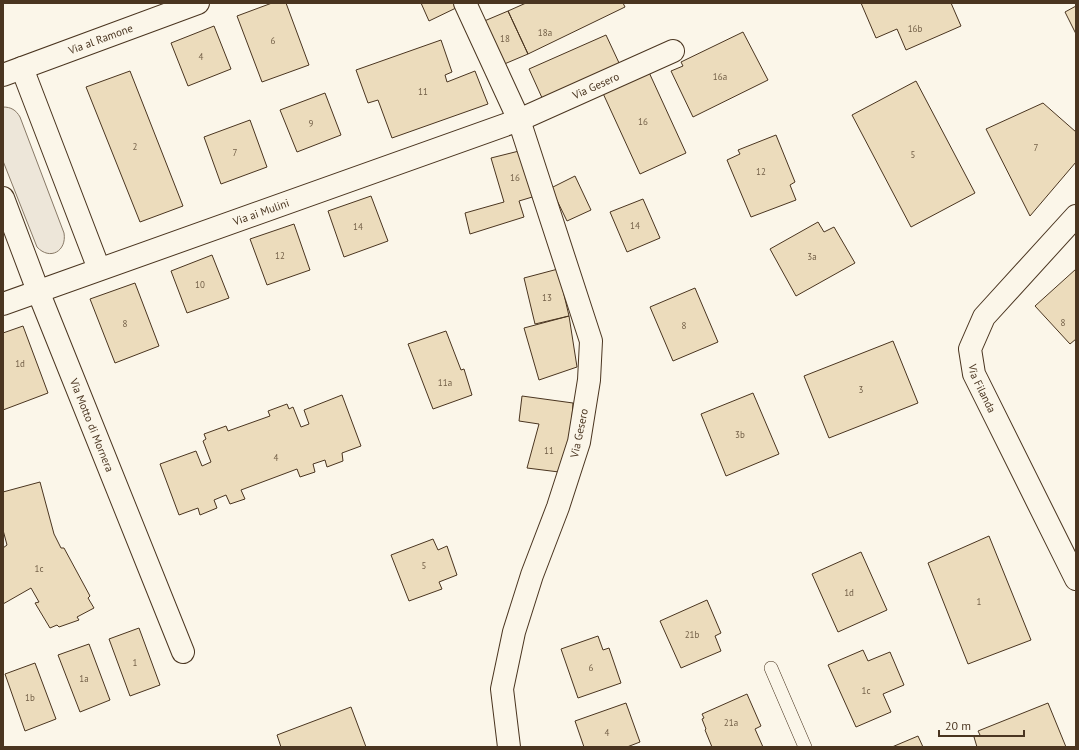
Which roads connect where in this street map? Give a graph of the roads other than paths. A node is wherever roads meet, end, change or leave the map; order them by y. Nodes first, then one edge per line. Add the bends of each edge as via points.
1 (198, 3) edge
2 (465, 3) edge
3 (673, 50) dead end
4 (13, 72) edge
5 (519, 120) junction
6 (3, 198) edge
7 (1076, 216) edge
8 (99, 269) junction
9 (38, 291) junction
10 (3, 304) edge
11 (1076, 579) edge
12 (183, 652) dead end
13 (770, 668) dead end
14 (509, 747) edge
15 (805, 747) edge

1 - 4 street, Via al Ramone
2 - 5 street, Via Gesero
3 - 5 street, Via Gesero
4 - 8 street
5 - 8 street, Via ai Mulini
5 - 14 street, Via Gesero via 591,341 589,380 579,442 514,632 502,689
6 - 9 street, Via Motto di Mornera
7 - 11 street, Via Filanda via 984,317 970,349 974,374
8 - 9 street, Via ai Mulini
9 - 10 street, Via ai Mulini
9 - 12 street, Via Motto di Mornera
13 - 15 lane

